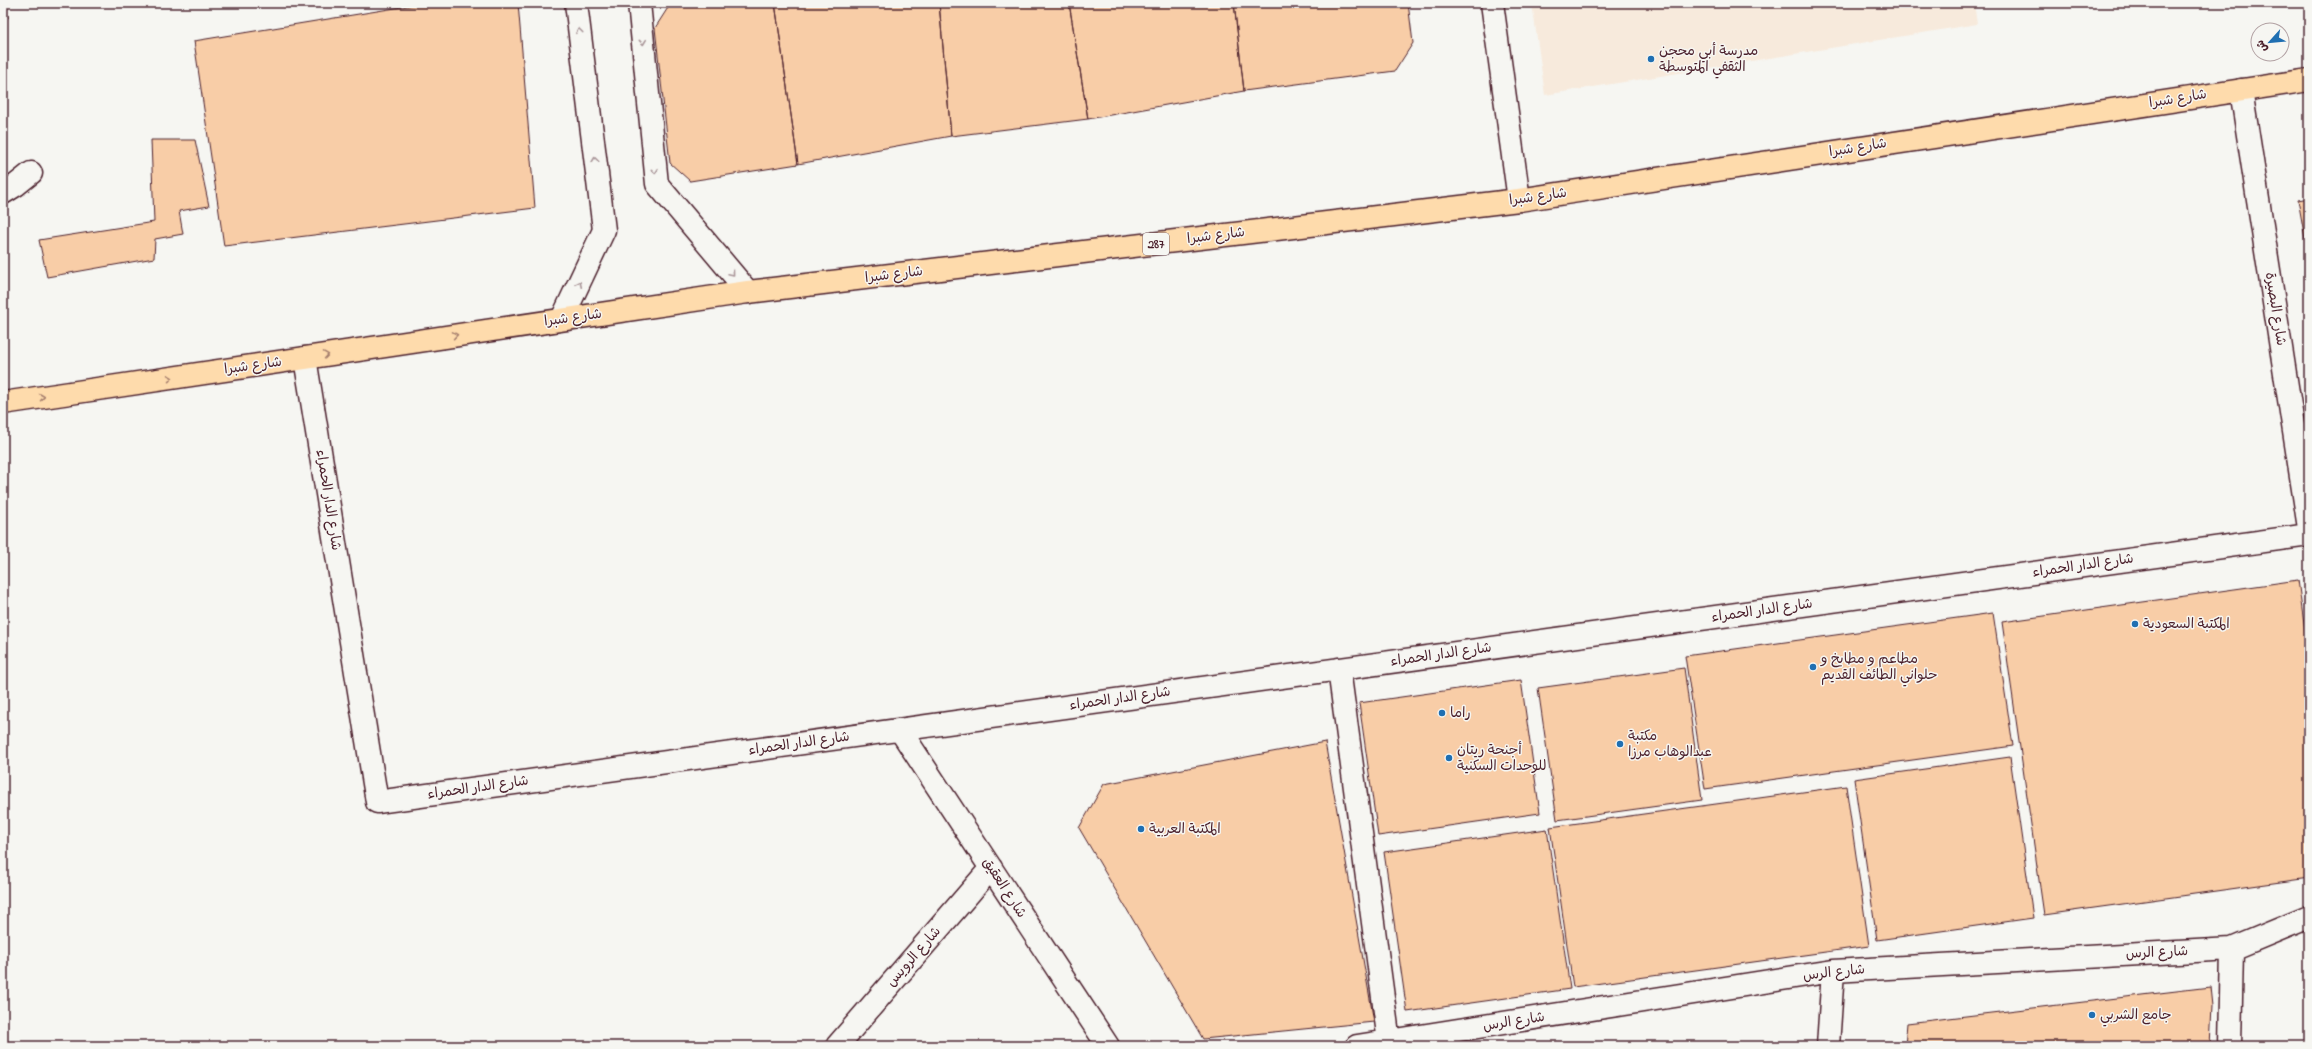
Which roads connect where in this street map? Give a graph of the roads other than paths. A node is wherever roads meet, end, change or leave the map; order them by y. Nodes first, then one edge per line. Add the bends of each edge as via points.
1 (576, 3) edge
2 (639, 3) edge
3 (1492, 3) edge
4 (2309, 80) edge
5 (2241, 90) junction
6 (31, 172) dead end
7 (3, 193) edge
8 (1519, 200) junction
9 (748, 292) junction
10 (562, 319) junction
11 (305, 358) junction
12 (3, 403) edge
13 (2309, 528) edge
14 (2309, 535) edge
15 (1339, 669) junction
16 (900, 730) junction
17 (991, 868) junction
18 (2309, 917) edge
19 (2232, 949) junction
20 (1833, 971) junction
21 (1390, 1042) junction
22 (837, 1046) edge
23 (1108, 1046) edge
24 (1358, 1046) edge
25 (1828, 1046) edge
26 (2230, 1046) edge

10 -> 1 street via 604,230
2 -> 9 street via 657,184
3 - 8 street
4 - 5 main road, شارع شبرا / 287
5 - 8 main road, شارع شبرا / 287
5 - 13 street, شارع البصيرة
6 - 7 street
8 - 9 main road, شارع شبرا / 287
9 - 10 main road, شارع شبرا / 287
11 -> 10 main road, شارع شبرا / 287
12 -> 11 main road, شارع شبرا / 287
11 - 16 street, شارع الدار الحمراء via 377,802
14 - 15 street, شارع الدار الحمراء
15 - 16 street, شارع الدار الحمراء
15 - 21 street
16 - 17 street, شارع العقيق
17 - 22 street, شارع الرويس
17 - 23 street, شارع العقيق
18 - 19 street, شارع الرس
19 - 20 street, شارع الرس
19 - 26 street
20 - 21 street, شارع الرس
20 - 25 street
21 - 24 street, شارع الرس

